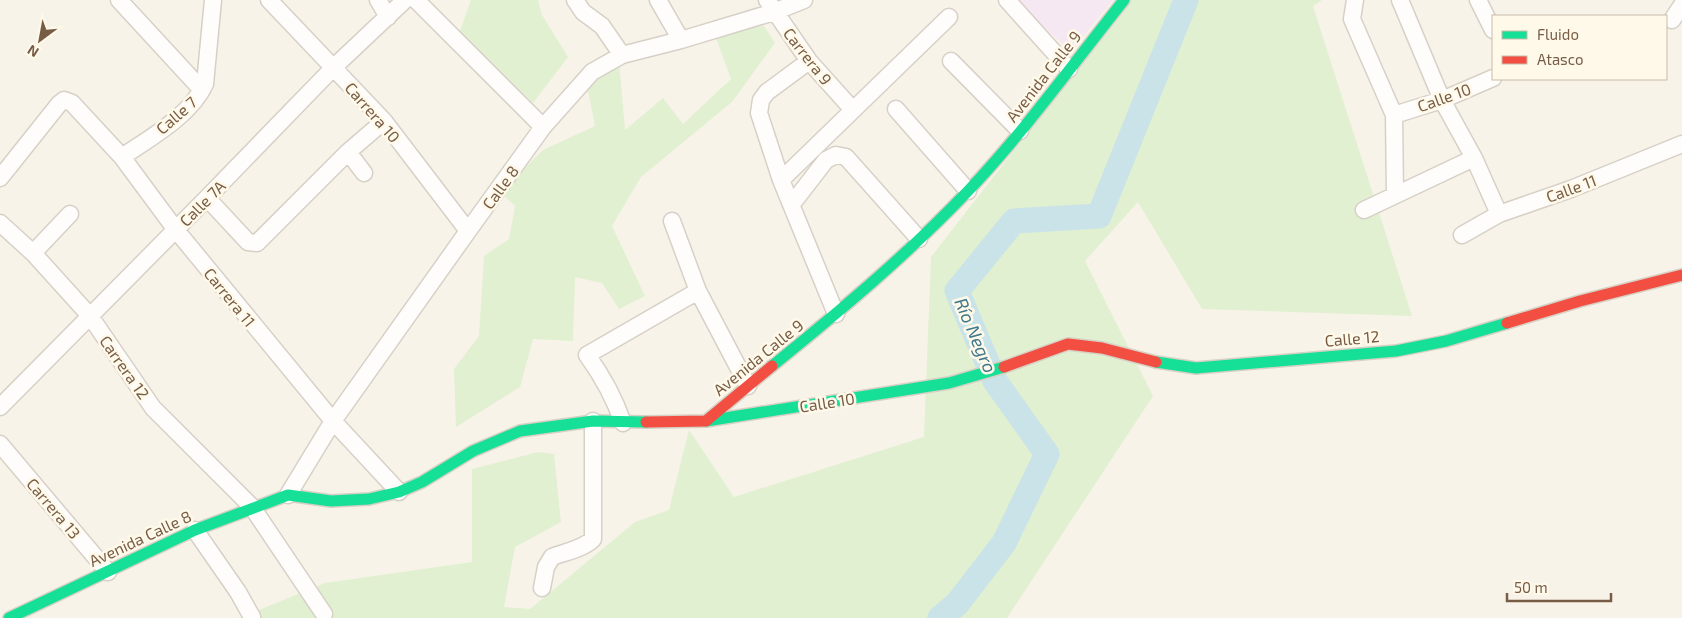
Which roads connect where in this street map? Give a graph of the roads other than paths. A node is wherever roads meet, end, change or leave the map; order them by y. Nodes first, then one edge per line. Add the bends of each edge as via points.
1 (119, 0) edge
2 (213, 0) edge
3 (269, 0) edge
4 (378, 0) edge
5 (405, 0) edge
6 (416, 0) edge
7 (575, 0) edge
8 (658, 0) edge
9 (804, 0) edge
10 (1007, 0) edge
11 (1124, 0) edge
12 (1355, 0) edge
13 (1400, 0) edge
14 (1478, 0) edge
15 (1682, 5) edge
16 (771, 6) edge
17 (388, 17) junction
18 (949, 17) dead end
19 (1673, 21) edge
20 (1492, 28) edge
21 (681, 40) junction
22 (622, 55) junction
23 (809, 61) junction
24 (951, 61) dead end
25 (334, 67) junction
26 (1069, 69) junction
27 (1492, 78) edge
28 (202, 90) junction
29 (1442, 100) junction
30 (853, 110) junction
31 (896, 110) dead end
32 (1394, 115) junction
33 (384, 122) junction
34 (543, 127) junction
35 (1020, 131) junction
36 (1682, 144) edge
37 (348, 152) junction
38 (122, 158) junction
39 (1474, 158) junction
40 (6, 159) edge
41 (364, 173) dead end
42 (0, 178) edge
43 (781, 180) junction
44 (968, 191) junction
45 (1395, 194) junction
46 (207, 198) junction
47 (792, 204) junction
48 (1364, 210) dead end
49 (70, 214) dead end
50 (1498, 214) junction
51 (672, 221) dead end
52 (0, 223) edge
53 (176, 230) junction
54 (468, 231) junction
55 (1462, 235) dead end
56 (919, 239) junction
57 (32, 253) junction
58 (1682, 275) edge
59 (698, 291) junction
60 (836, 314) junction
61 (90, 316) junction
62 (949, 383) joint
63 (748, 386) junction
64 (0, 407) edge
65 (706, 420) junction
66 (333, 421) junction
67 (593, 421) junction
68 (623, 422) junction
69 (0, 444) edge
70 (399, 492) junction
71 (288, 495) junction
72 (252, 507) junction
73 (194, 530) junction
74 (108, 572) junction
75 (542, 588) dead end
76 (324, 614) dead end
77 (252, 617) dead end
78 (9, 618) edge

1 - 28 street
2 - 28 street, Calle 7
3 - 25 street, Carrera 10
4 - 17 street
5 - 17 street, Calle 7A
6 - 34 street
7 - 22 street via 583,12 602,26
8 - 21 street
9 - 16 street, Calle 8
10 - 26 street
11 - 26 street, Avenida Calle 9
12 - 32 street via 1352,19
13 - 29 street
14 - 20 street
15 - 19 street
16 - 21 street, Calle 8
16 - 23 street, Carrera 9
17 - 25 street, Calle 7A
18 - 30 street
21 - 22 street, Calle 8
22 - 34 street, Calle 8 via 592,72
23 - 30 street, Carrera 9
23 - 43 street via 761,100 759,113
24 - 35 street
25 - 33 street, Carrera 10
25 - 46 street, Calle 7A
26 - 35 street, Avenida Calle 9
27 - 29 street, Calle 10
28 - 38 street, Calle 7 via 187,110
29 - 32 street, Calle 10
29 - 39 street
30 - 43 street
31 - 44 street
32 - 45 street
33 - 37 street
33 - 54 street, Carrera 10
34 - 54 street, Calle 8
35 - 44 street, Avenida Calle 9
36 - 50 street, Calle 11 via 1571,189
37 - 41 street
37 - 46 street via 257,243 248,242
38 - 40 street, Carrera 11 via 72,103 64,100
38 - 53 street, Carrera 11
39 - 45 street
39 - 50 street
40 - 42 street
43 - 47 street
44 - 56 street, Avenida Calle 9
45 - 48 street
46 - 53 street, Calle 7A
47 - 56 street via 826,160 836,155 846,157
47 - 60 street
49 - 57 street
50 - 55 street, Calle 11
51 - 59 street
52 - 57 street, Carrera 12
53 - 61 street, Calle 7A
53 - 66 street, Carrera 11
54 - 66 street, Calle 8
56 - 60 street, Avenida Calle 9
57 - 61 street, Carrera 12
58 - 62 street, Calle 12 via 1446,341 1396,351 1196,368 1068,344
59 - 63 street
59 - 68 street via 587,355 606,383
60 - 63 street, Avenida Calle 9
61 - 64 street, Calle 7A
61 - 72 street, Carrera 12 via 153,408
62 - 65 street, Calle 10
63 - 65 street, Avenida Calle 9
65 - 68 street
66 - 70 street, Carrera 11
66 - 71 street, Calle 8
67 - 68 street
67 - 70 street via 520,431 503,437
67 - 75 street via 593,540 552,557 546,567
69 - 74 street, Carrera 13
70 - 71 street via 369,499 331,501
71 - 72 street, Avenida Calle 8
72 - 73 street, Avenida Calle 8
72 - 76 street, Carrera 12
73 - 74 street, Avenida Calle 8
73 - 77 street
74 - 78 street, Avenida Calle 8

